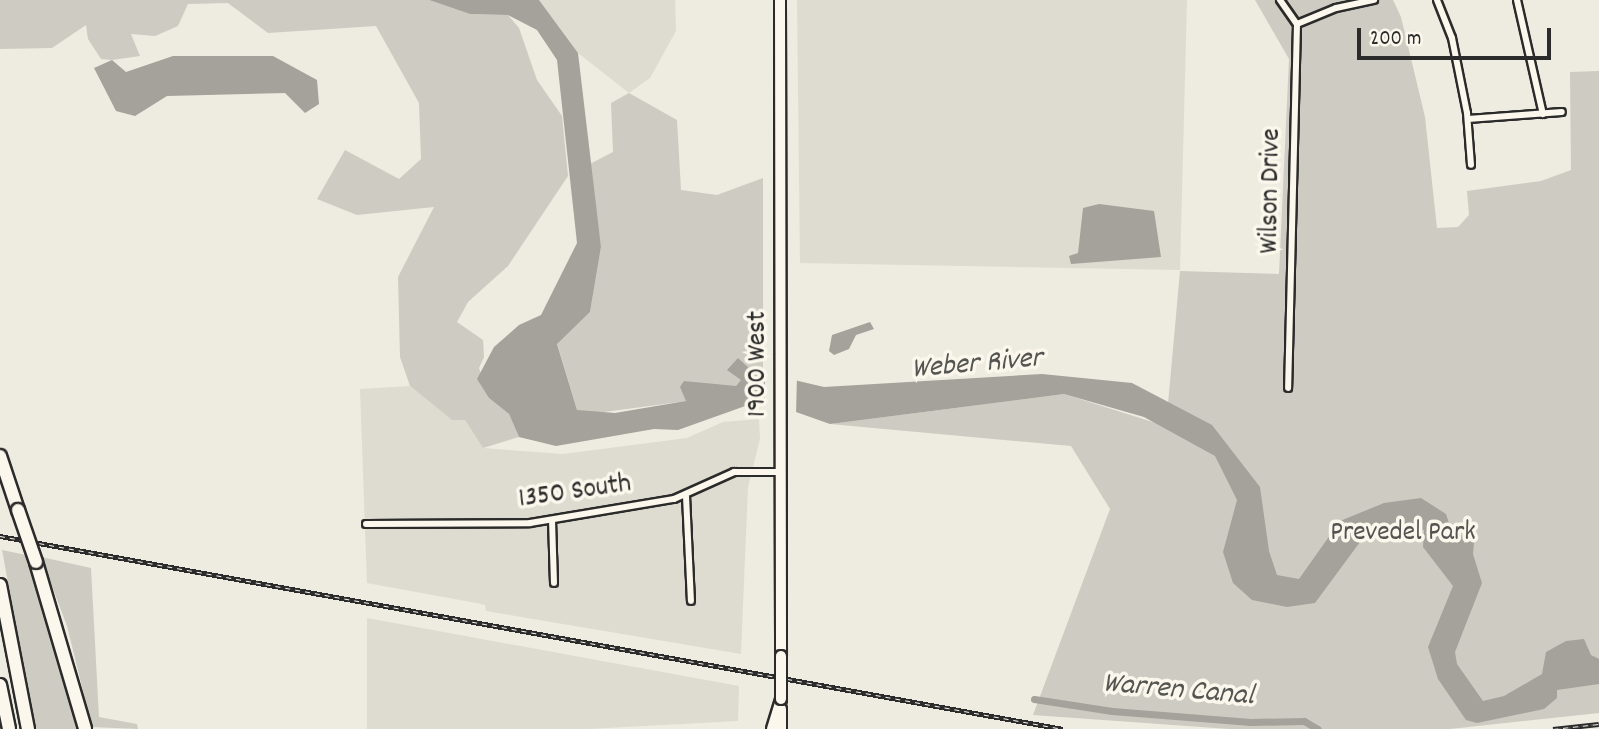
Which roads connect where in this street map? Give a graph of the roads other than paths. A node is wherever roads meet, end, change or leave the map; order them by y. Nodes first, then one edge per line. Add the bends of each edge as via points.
1 (780, 0) edge
2 (1280, 0) edge
3 (1374, 0) edge
4 (1437, 0) edge
5 (1517, 0) edge
6 (1297, 24) junction
7 (1562, 112) dead end
8 (1544, 114) junction
9 (1468, 119) junction
10 (1471, 165) dead end
11 (1288, 388) dead end
12 (0, 456) edge
13 (782, 472) junction
14 (686, 496) junction
15 (552, 520) junction
16 (366, 524) dead end
17 (554, 583) dead end
18 (0, 585) edge
19 (691, 601) dead end
20 (0, 685) edge
21 (781, 699) junction
22 (781, 714) junction
23 (27, 727) edge
24 (8, 728) edge
25 (85, 729) edge
26 (772, 729) edge
27 (781, 729) edge
28 (789, 729) edge

1 - 13 main road, 1900 West
2 - 6 street
3 - 6 street via 1336,8
4 - 9 street via 1452,38
5 - 8 street
6 - 11 street, Wilson Drive
7 - 8 street
8 - 9 street
9 - 10 street
12 - 25 highway, bridge
13 - 14 street, 1350 South via 734,472
13 - 21 main road, 1900 West, bridge
14 - 15 street, 1350 South
14 - 19 street
15 - 16 street, 1350 South
15 - 17 street
18 - 23 highway
20 - 24 highway
21 - 22 main road, 1900 West
21 - 26 main road
22 - 27 main road, 1900 West
22 - 28 main road

